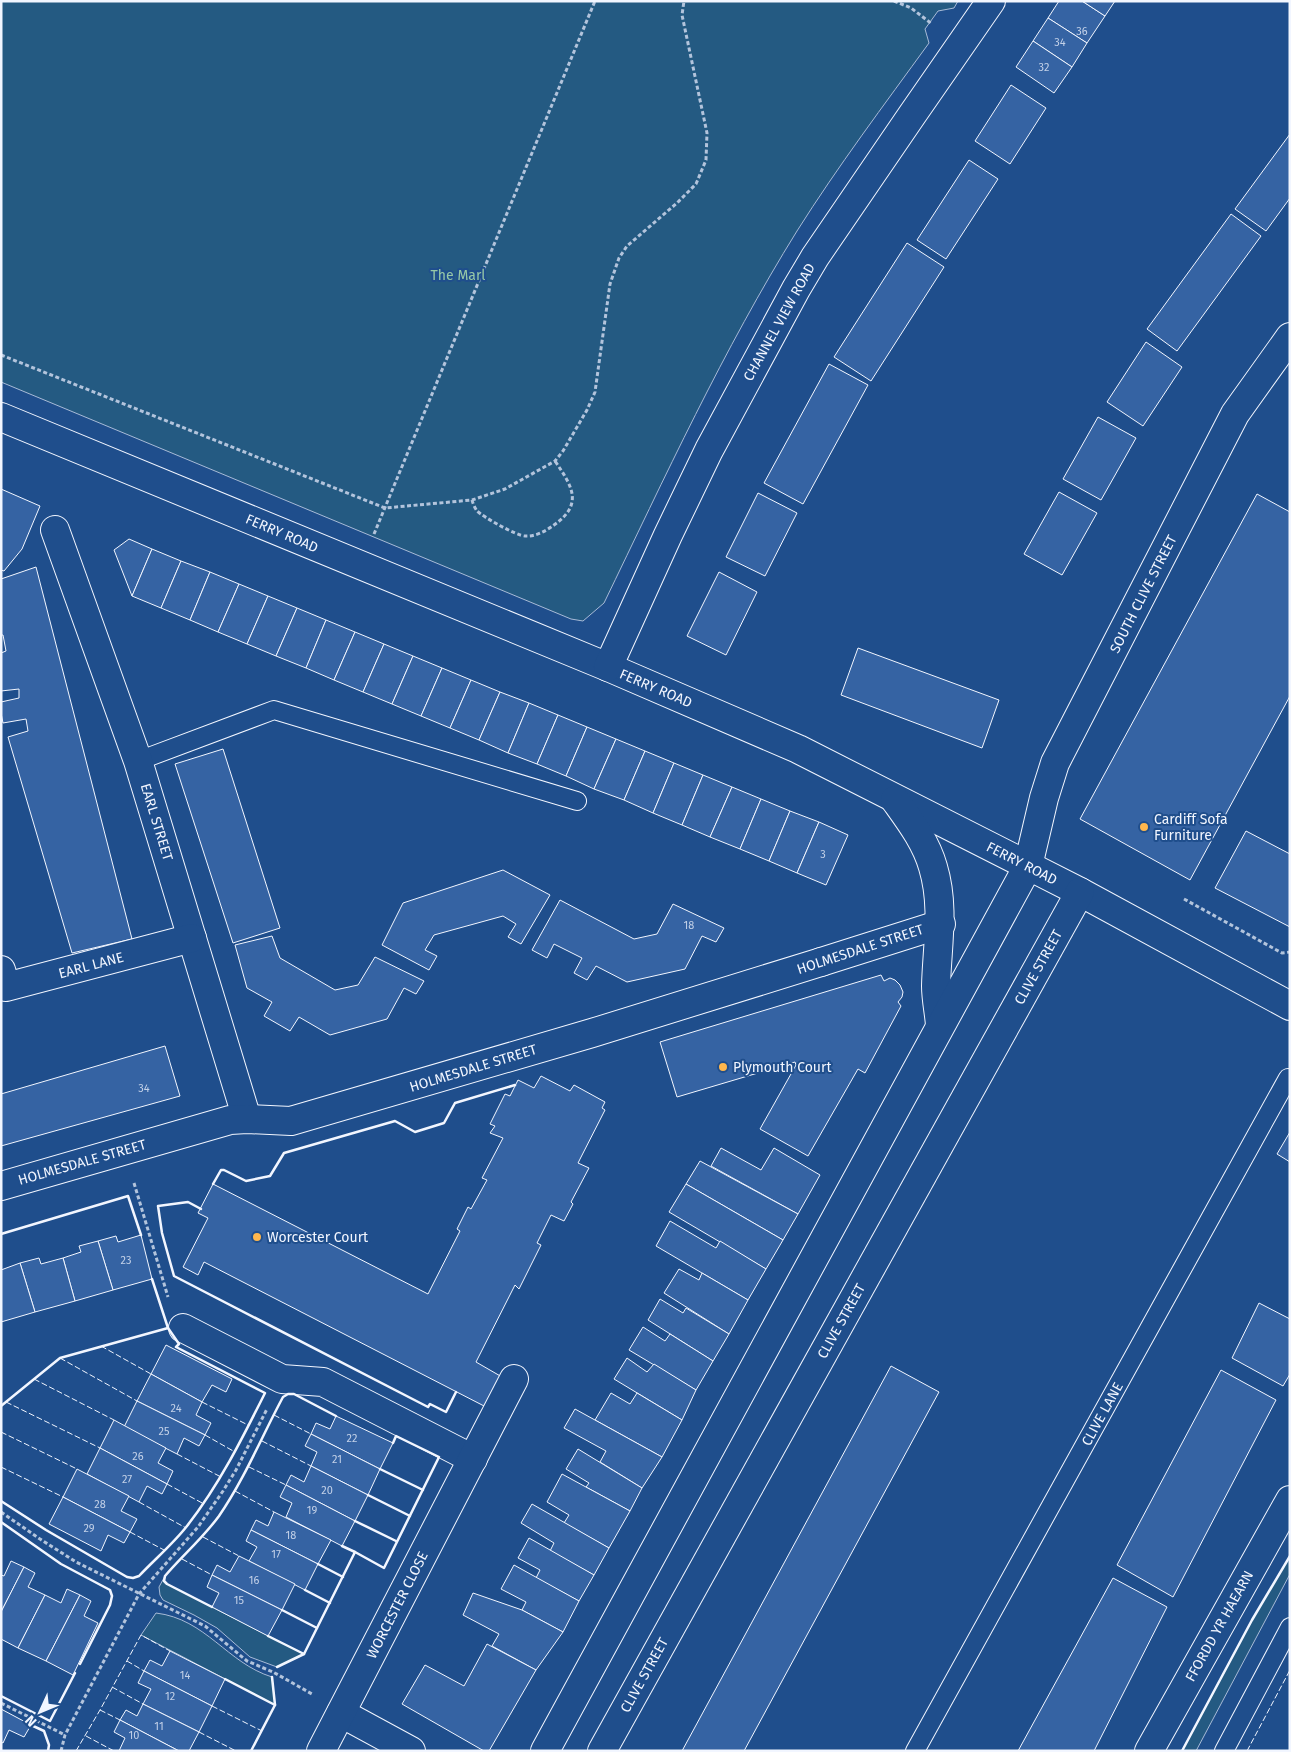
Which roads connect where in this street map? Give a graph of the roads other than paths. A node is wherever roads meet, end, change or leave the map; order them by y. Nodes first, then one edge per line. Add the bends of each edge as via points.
1 (991, 1) edge
2 (1290, 337) edge
3 (1, 417) edge
4 (55, 530) dead end
5 (608, 667) junction
6 (138, 761) junction
7 (893, 797) junction
8 (576, 801) dead end
9 (1028, 866) junction
10 (1080, 892) junction
11 (940, 924) junction
12 (192, 938) junction
13 (1, 970) edge
14 (1290, 1006) edge
15 (940, 1025) junction
16 (1288, 1078) dead end
17 (247, 1119) junction
18 (1, 1186) edge
19 (183, 1328) road end
20 (514, 1379) dead end
21 (473, 1458) junction
22 (1290, 1500) edge
23 (1290, 1627) edge
24 (341, 1713) junction
25 (321, 1751) edge
26 (411, 1751) edge
27 (545, 1751) edge
28 (602, 1751) edge
29 (915, 1751) edge
30 (1148, 1751) edge
31 (1224, 1751) edge

1 - 5 street, CHANNEL VIEW ROAD via 796,289 709,450
2 - 9 street, SOUTH CLIVE STREET via 1235,414 1055,764
3 - 5 street, FERRY ROAD
4 - 6 street, EARL STREET
5 - 7 street, FERRY ROAD via 798,749
6 - 8 lane via 274,710
6 - 12 street, EARL STREET
7 - 9 street, FERRY ROAD
7 - 11 street via 924,844 933,867 939,895
9 - 10 street, FERRY ROAD
9 - 15 street
10 - 14 street, FERRY ROAD
10 - 28 street, CLIVE STREET
11 - 15 street via 936,987
11 - 17 street, HOLMESDALE STREET via 601,1030 292,1121
12 - 13 street, EARL LANE via 6,987
12 - 17 street, EARL STREET
15 - 27 street
16 - 29 lane, CLIVE LANE
17 - 18 street, HOLMESDALE STREET via 230,1120
19 - 21 street via 282,1379 323,1382
20 - 21 street, WORCESTER CLOSE
21 - 24 street, WORCESTER CLOSE
22 - 30 street, FFORDD YR HAEARN
23 - 31 lane
24 - 25 street, WORCESTER CLOSE
24 - 26 street

